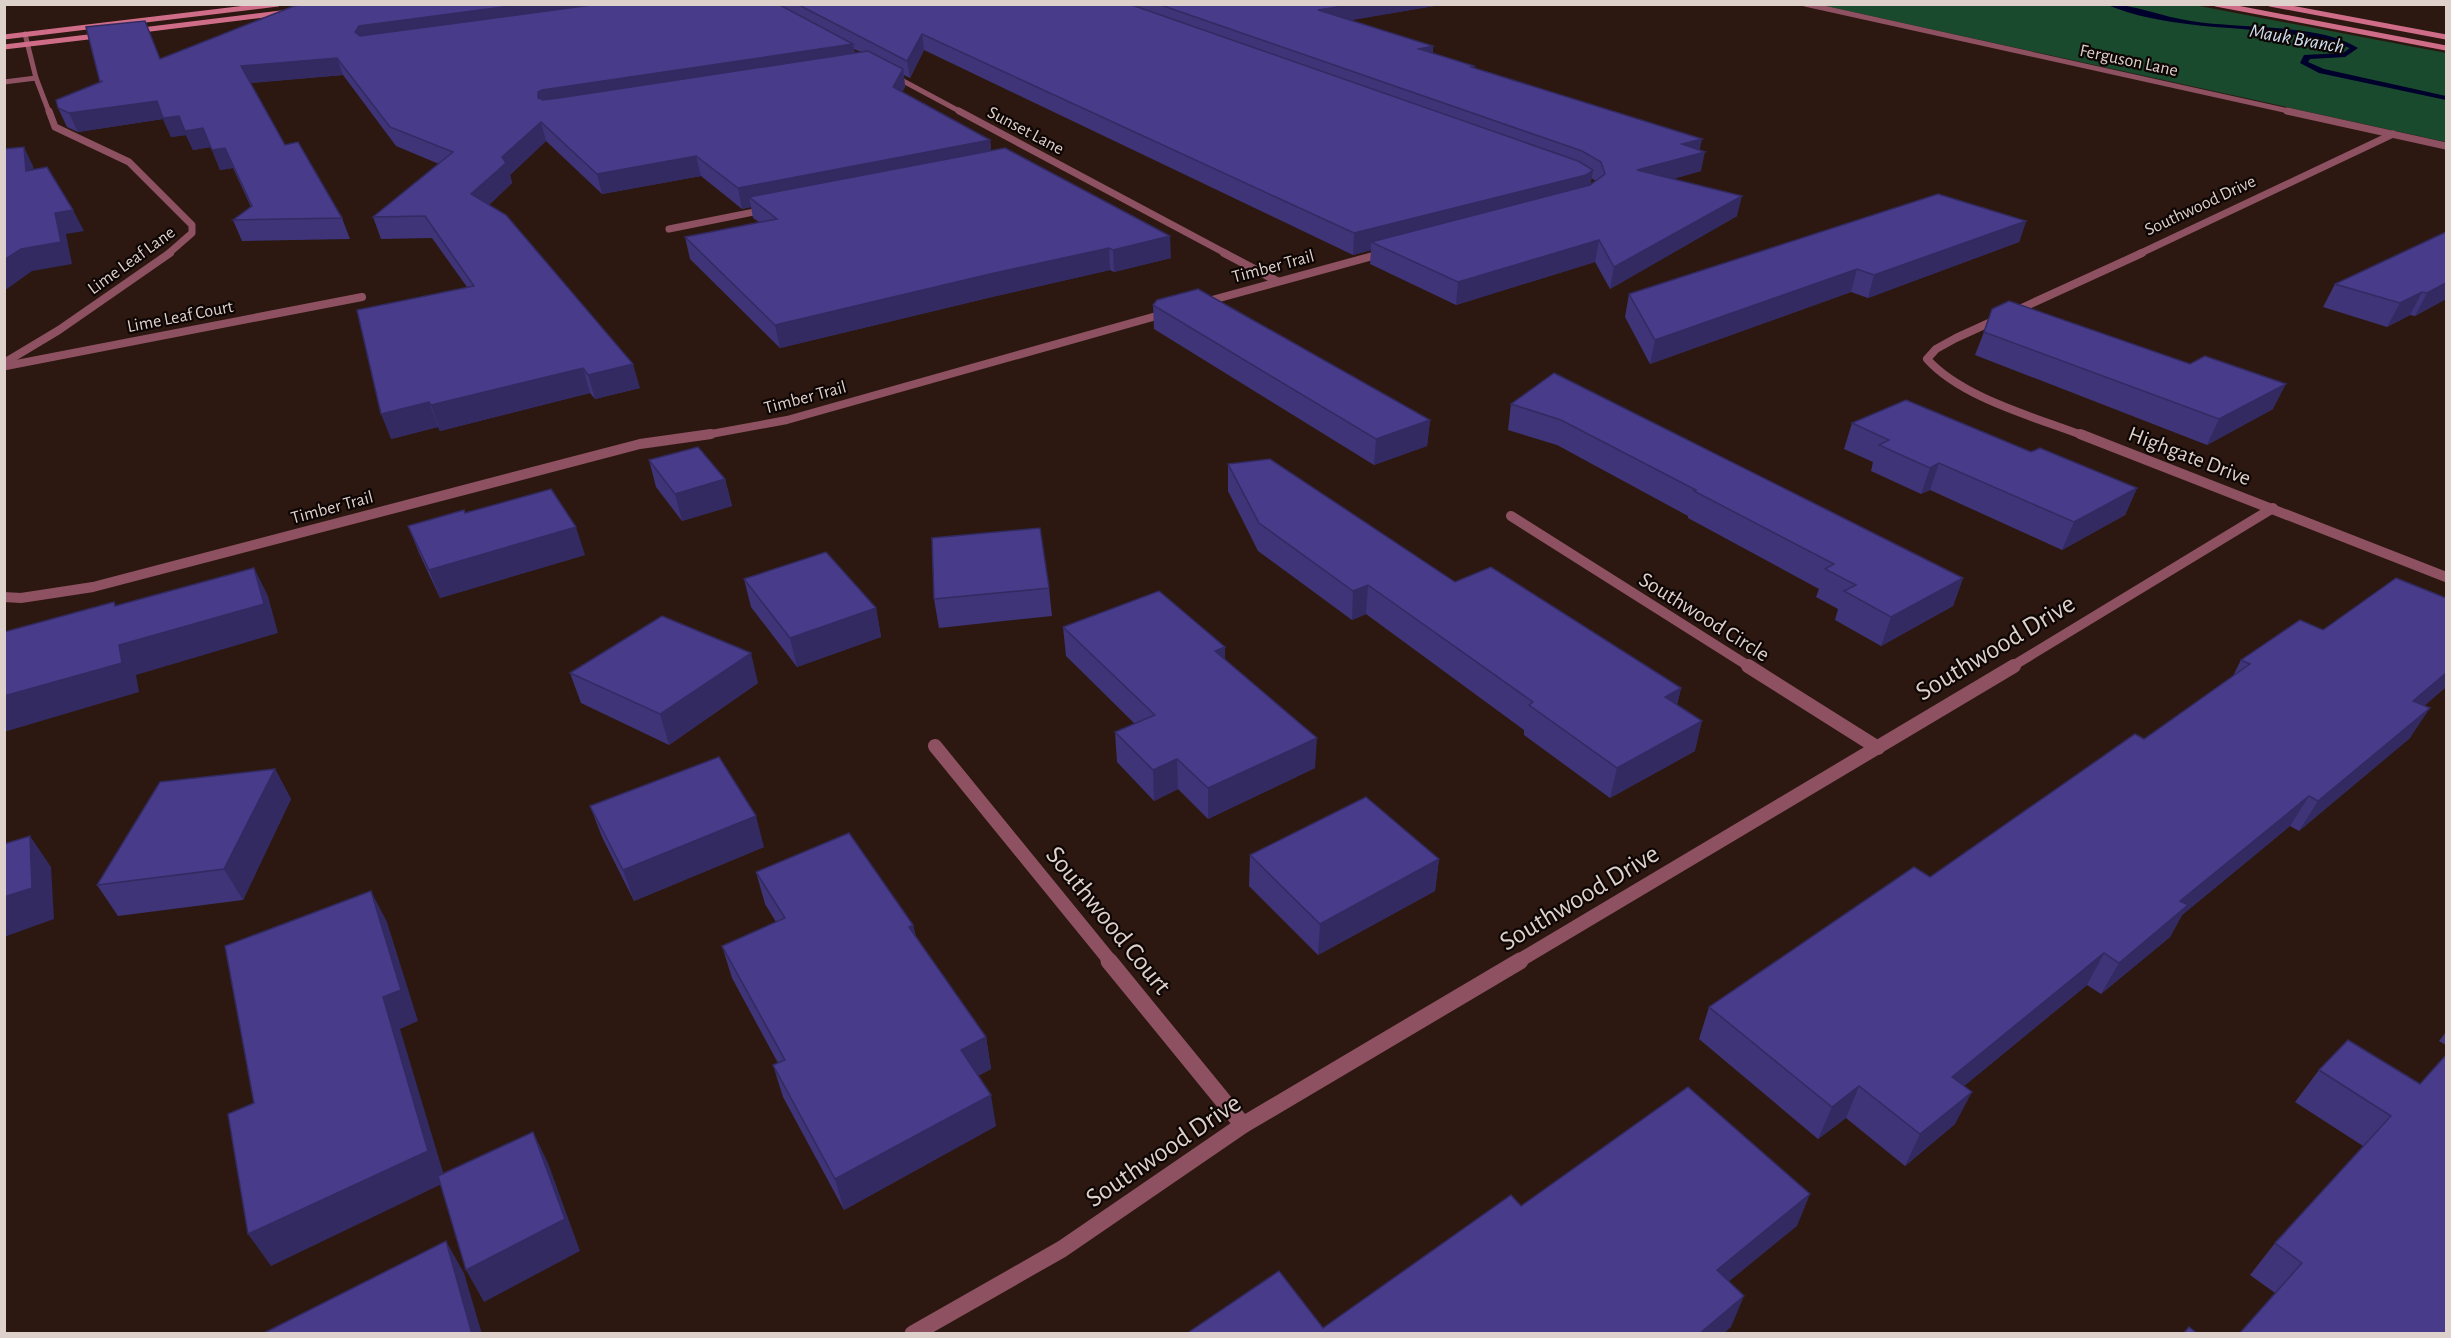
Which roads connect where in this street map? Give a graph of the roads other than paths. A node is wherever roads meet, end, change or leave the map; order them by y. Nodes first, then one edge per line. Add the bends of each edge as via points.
1 (278, 4) edge
2 (1805, 4) edge
3 (2216, 4) edge
4 (2270, 4) edge
5 (2286, 7) junction
6 (297, 12) edge
7 (2264, 13) junction
8 (123, 33) edge
9 (26, 34) junction
10 (111, 34) edge
11 (4, 37) edge
12 (2446, 37) edge
13 (30, 44) junction
14 (4, 47) edge
15 (2446, 48) edge
16 (879, 69) edge
17 (36, 78) junction
18 (4, 82) edge
19 (2393, 134) junction
20 (2446, 146) edge
21 (1040, 155) junction
22 (1029, 157) dead end
23 (773, 208) edge
24 (669, 230) dead end
25 (1397, 249) edge
26 (1277, 281) junction
27 (362, 297) dead end
28 (1187, 307) edge
29 (1175, 310) edge
30 (1927, 359) joint
31 (4, 365) edge
32 (2273, 508) junction
33 (1511, 516) dead end
34 (2446, 578) edge
35 (4, 597) edge
36 (936, 746) dead end
37 (1878, 748) junction
38 (1244, 1125) junction
39 (913, 1334) edge

1 - 9 main road
2 - 19 street, Ferguson Lane
3 - 7 main road
4 - 5 main road
5 - 7 main road
5 - 12 main road
6 - 8 main road
7 - 15 main road
9 - 11 main road
9 - 13 street, Lime Leaf Lane
10 - 13 main road
13 - 14 main road
13 - 17 street, Lime Leaf Lane
16 - 21 street, Sunset Lane
17 - 18 street
17 - 31 street, Lime Leaf Lane via 55,127 129,162 186,216 192,233 136,277
19 - 20 street, Ferguson Lane
19 - 30 street, Southwood Drive via 1956,338
21 - 22 street
21 - 26 street, Sunset Lane
23 - 24 street
25 - 26 street, Timber Trail
26 - 28 street, Timber Trail
27 - 31 street, Lime Leaf Court
29 - 35 street, Timber Trail via 779,422 640,444 93,587
30 - 32 street, Highgate Drive via 1951,380 1985,397
32 - 34 street, Highgate Drive
32 - 37 street, Southwood Drive
33 - 37 street, Southwood Circle
36 - 38 street, Southwood Court
37 - 38 street, Southwood Drive
38 - 39 street, Southwood Drive via 1062,1249

